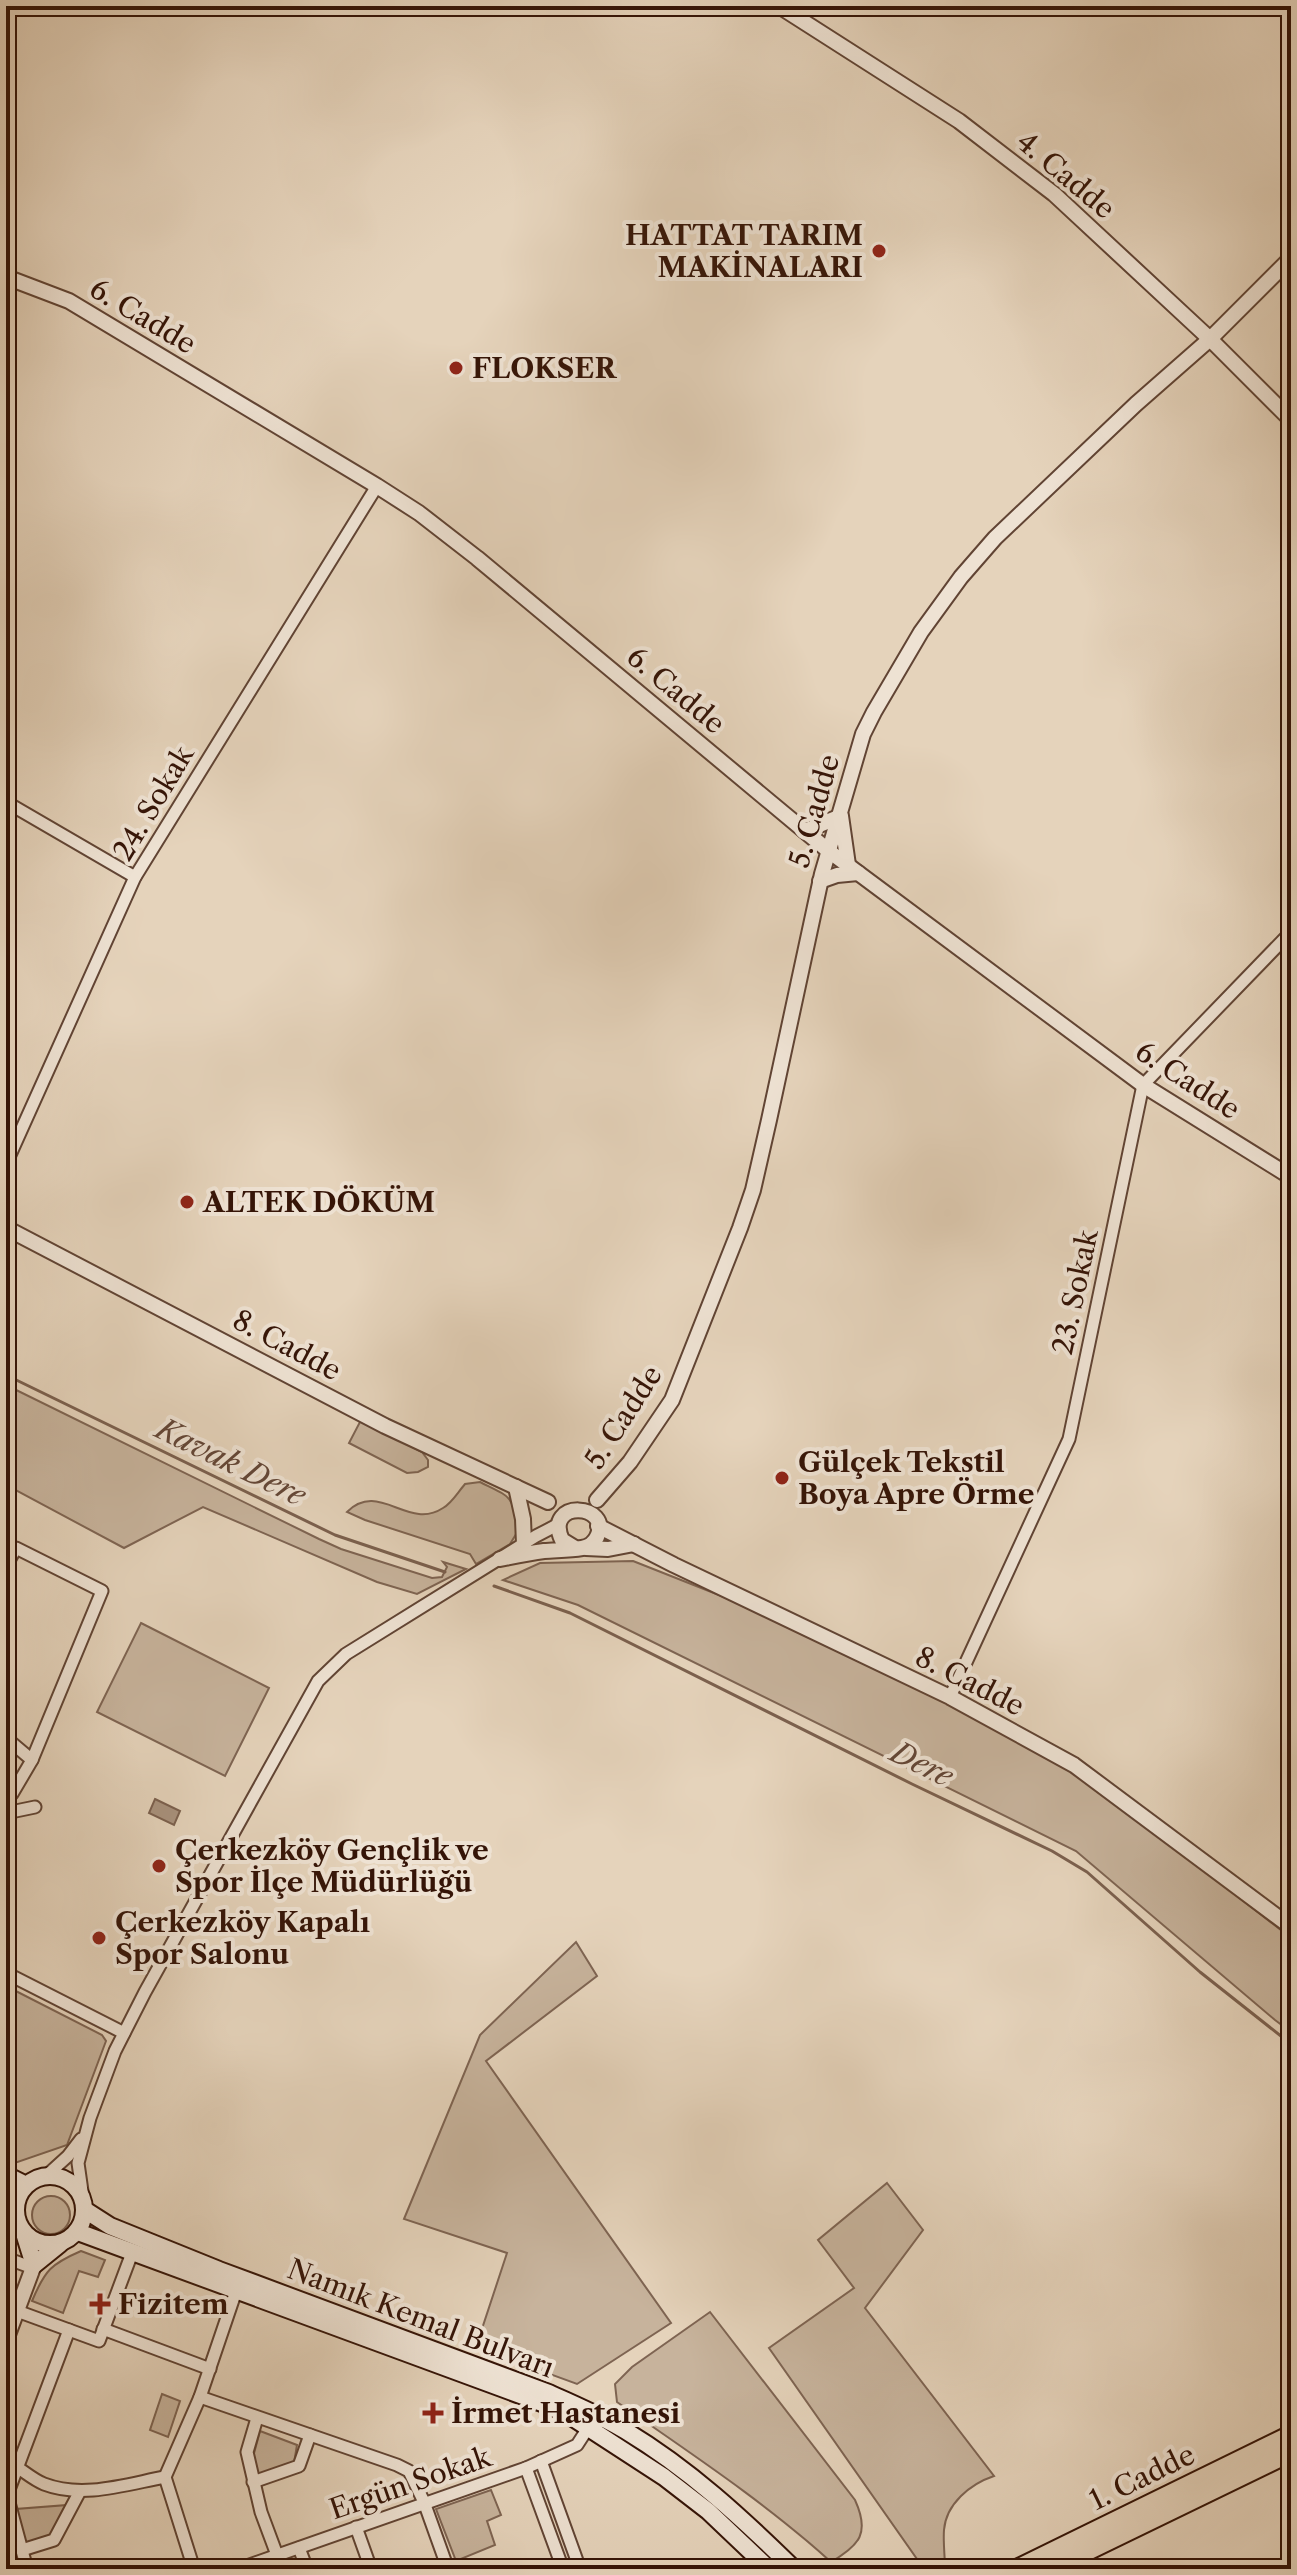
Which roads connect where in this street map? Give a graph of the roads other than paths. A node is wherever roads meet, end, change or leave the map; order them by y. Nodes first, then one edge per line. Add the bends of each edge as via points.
1 (779, 6) edge
2 (1291, 258) edge
3 (6, 277) edge
4 (1210, 339) junction
5 (1291, 420) edge
6 (377, 486) junction
7 (6, 802) edge
8 (841, 816) junction
9 (805, 831) junction
10 (830, 852) junction
11 (853, 869) junction
12 (135, 877) junction
13 (820, 881) junction
14 (1291, 932) edge
15 (1143, 1085) junction
16 (6, 1164) edge
17 (1291, 1177) edge
18 (6, 1228) edge
19 (516, 1487) junction
20 (597, 1500) junction
21 (548, 1502) junction
22 (574, 1510) junction
23 (596, 1521) junction
24 (559, 1524) junction
25 (524, 1544) junction
26 (634, 1544) junction
27 (580, 1548) junction
28 (500, 1559) junction
29 (6, 1566) edge
30 (950, 1697) junction
31 (6, 1738) edge
32 (32, 1760) junction
33 (6, 1798) edge
34 (35, 1807) dead end
35 (6, 1813) edge
36 (1291, 1902) edge
37 (1287, 1925) edge
38 (6, 1973) edge
39 (124, 2033) junction
40 (86, 2132) junction
41 (6, 2175) edge
42 (46, 2176) junction
43 (26, 2185) junction
44 (84, 2204) junction
45 (11, 2209) edge
46 (23, 2231) junction
47 (78, 2232) junction
48 (60, 2244) junction
49 (132, 2253) junction
50 (6, 2258) edge
51 (34, 2266) junction
52 (236, 2291) junction
53 (17, 2311) junction
54 (103, 2329) junction
55 (69, 2330) junction
56 (6, 2340) edge
57 (210, 2369) junction
58 (200, 2397) junction
59 (257, 2418) junction
60 (592, 2421) junction
61 (310, 2435) junction
62 (1291, 2435) edge
63 (1291, 2452) edge
64 (541, 2461) junction
65 (11, 2463) edge
66 (526, 2468) junction
67 (165, 2477) junction
68 (253, 2482) junction
69 (80, 2491) junction
70 (424, 2502) junction
71 (713, 2504) junction
72 (356, 2527) junction
73 (299, 2548) junction
74 (22, 2550) junction
75 (277, 2555) junction
76 (27, 2569) edge
77 (194, 2569) edge
78 (238, 2569) edge
79 (307, 2569) edge
80 (371, 2569) edge
81 (448, 2569) edge
82 (563, 2569) edge
83 (580, 2569) edge
84 (769, 2569) edge
85 (794, 2569) edge
86 (1017, 2569) edge
87 (1050, 2569) edge

1 - 4 street, 4. Cadde via 959,121 1042,184
2 - 4 street, 5. Cadde
3 - 6 street, 6. Cadde via 69,301
4 - 5 street, 4. Cadde
4 - 8 street, 5. Cadde via 1028,505 961,577 874,712
6 - 9 street, 6. Cadde via 477,558
6 - 12 street, 24. Sokak
7 - 12 street
8 - 9 street
8 - 10 street, 5. Cadde
8 - 11 street
9 - 10 street, 6. Cadde
10 - 11 street, 6. Cadde
10 - 13 street, 5. Cadde
11 - 13 street
11 - 15 street, 6. Cadde
12 - 16 street, 24. Sokak
13 - 20 street, 5. Cadde via 753,1190 740,1228 672,1400
14 - 15 street
15 - 17 street, 6. Cadde
15 - 30 street, 23. Sokak via 1069,1439
18 - 19 street, 8. Cadde via 385,1426
19 - 21 street, 8. Cadde
19 - 25 street
20 - 22 street
20 - 23 street
21 - 22 street, 8. Cadde
21 - 24 street
22 - 23 street
22 - 24 street
23 - 26 street, 8. Cadde
23 - 27 street via 594,1541
24 - 25 street
24 - 27 street via 562,1540
25 - 28 street
26 - 27 street
26 - 30 street, 8. Cadde
27 - 28 street
28 - 39 street via 346,1654 318,1681
29 - 32 street via 16,1548 102,1591
30 - 37 street, 8. Cadde via 1074,1765
31 - 32 street
32 - 33 street
34 - 35 street
36 - 37 street
38 - 39 street
39 - 40 street
40 - 42 street
40 - 44 street via 78,2163
41 - 43 main road
42 - 43 main road
42 - 44 main road via 69,2181
43 - 45 main road
44 - 47 main road
44 - 60 main road, Namık Kemal Bulvarı via 110,2226 549,2393
45 - 46 main road
46 - 48 main road via 40,2243
46 - 51 main road
47 - 48 main road
47 - 49 main road, Namık Kemal Bulvarı
48 - 51 main road
49 - 52 main road, Namık Kemal Bulvarı
49 - 54 street
50 - 51 street
51 - 53 street
52 - 57 street
52 - 60 main road, Namık Kemal Bulvarı
53 - 55 street
53 - 56 street
54 - 55 street via 99,2341
54 - 57 street
55 - 65 street
57 - 58 street
58 - 59 street
58 - 67 street
59 - 61 street
59 - 68 street via 247,2452
60 - 64 street, Ergün Sokak via 577,2445
60 - 71 main road, Namık Kemal Bulvarı via 626,2431 671,2461
61 - 68 street via 299,2466
61 - 70 street via 409,2471
62 - 86 main road, 1. Cadde
63 - 87 main road, 1. Cadde
64 - 66 street, Ergün Sokak
64 - 83 street
65 - 69 street via 43,2484
65 - 74 street via 7,2495
66 - 70 street, Ergün Sokak
66 - 82 street
67 - 69 street
67 - 77 street
68 - 75 street
69 - 74 street via 54,2540
70 - 72 street, Ergün Sokak
70 - 81 street
71 - 84 main road, Namık Kemal Bulvarı
71 - 85 main road, Namık Kemal Bulvarı
72 - 73 street, Ergün Sokak
72 - 80 street
73 - 75 street, Ergün Sokak
73 - 79 street
74 - 76 street
75 - 78 street, Ergün Sokak

